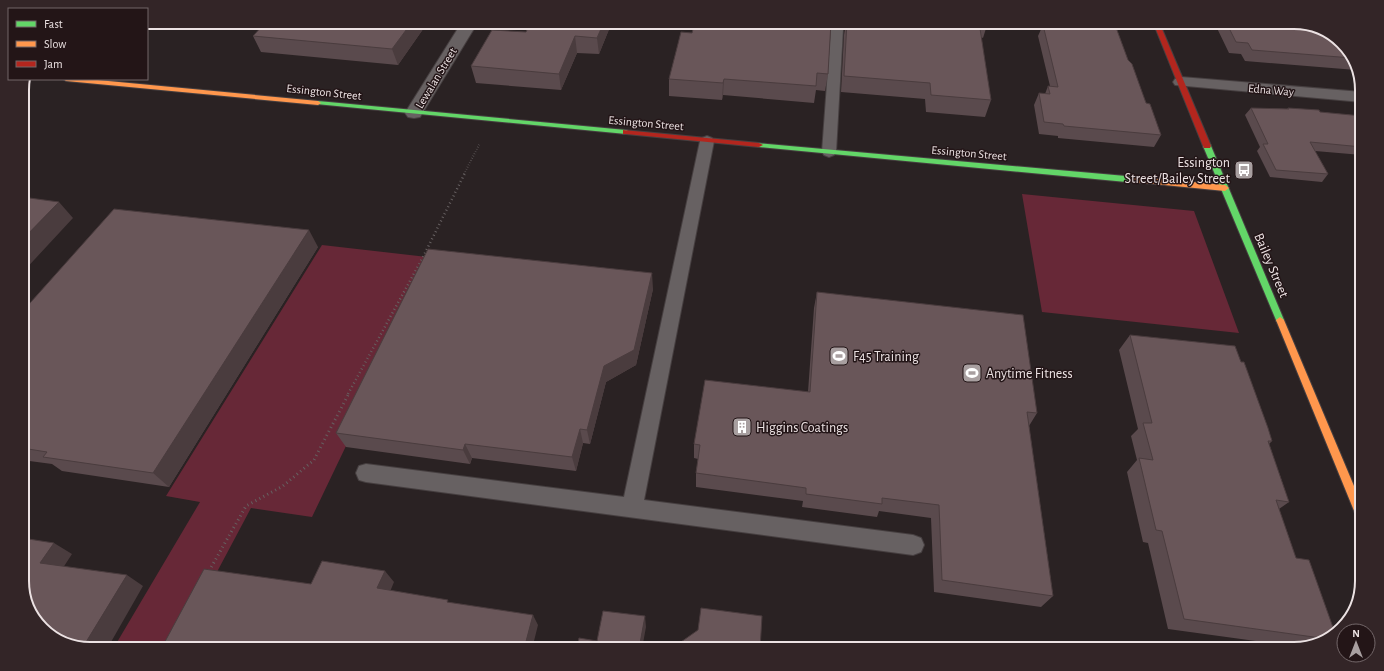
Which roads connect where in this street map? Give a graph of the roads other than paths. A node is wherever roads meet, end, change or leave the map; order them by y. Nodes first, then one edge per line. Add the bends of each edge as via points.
1 (466, 29) edge
2 (1159, 29) edge
3 (837, 30) dead end
4 (76, 80) edge
5 (1181, 82) junction
6 (1355, 96) edge
7 (414, 113) junction
8 (707, 140) junction
9 (829, 152) junction
10 (1225, 188) junction
11 (366, 473) dead end
12 (1355, 501) edge
13 (632, 508) junction
14 (913, 545) dead end

1 - 7 street, Lewalan Street
2 - 5 street, Bailey Street
3 - 9 lane
4 - 7 street, Essington Street
5 - 6 street, Edna Way
5 - 10 street, Bailey Street
7 - 8 street, Essington Street
8 - 9 street, Essington Street
8 - 13 lane
9 - 10 street, Essington Street
10 - 12 street, Bailey Street
11 - 13 lane
13 - 14 lane

